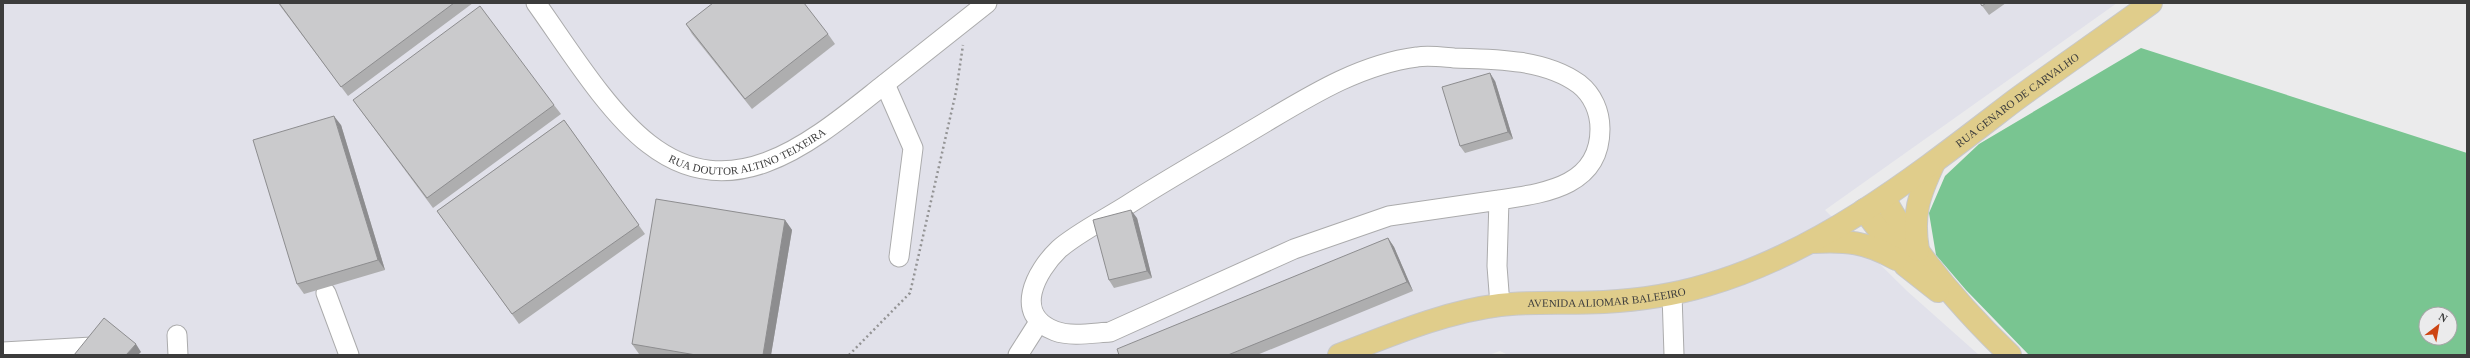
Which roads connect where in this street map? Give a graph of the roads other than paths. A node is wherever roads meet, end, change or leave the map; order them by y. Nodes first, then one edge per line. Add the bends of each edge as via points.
1 (536, 3) edge
2 (987, 3) edge
3 (2151, 3) edge
4 (885, 84) junction
5 (1934, 162) junction
6 (1884, 198) junction
7 (1499, 200) junction
8 (1864, 210) junction
9 (1809, 242) junction
10 (899, 257) dead end
11 (1912, 258) junction
12 (326, 293) dead end
13 (1672, 294) junction
14 (1500, 305) junction
15 (1039, 322) junction
16 (177, 334) dead end
17 (92, 347) edge
18 (3, 352) edge
19 (178, 355) edge
20 (349, 355) edge
21 (1018, 355) edge
22 (1339, 355) edge
23 (1674, 355) edge
24 (2010, 355) edge

1 - 4 street, RUA DOUTOR ALTINO TEIXEIRA via 624,121 649,144 680,163 712,171 745,168 778,159 815,139
2 - 4 street, RUA DOUTOR ALTINO TEIXEIRA
3 - 5 main road, RUA GENARO DE CARVALHO
4 - 10 street via 913,148
5 - 6 main road, RUA GENARO DE CARVALHO
5 - 11 main road via 1923,185 1915,214
6 - 8 main road, AVENIDA ALIOMAR BALEEIRO
6 - 11 main road
7 - 14 street via 1497,266
7 - 15 street via 1388,216 1294,249 1110,332 1056,332
7 - 15 street via 1544,193 1578,178 1592,164 1600,143 1600,118 1594,102 1580,85 1559,73 1524,63 1481,59 1418,56 1367,67 1286,110 1153,189 1060,249 1042,270 1031,292 1030,308
8 - 9 main road, AVENIDA ALIOMAR BALEEIRO
8 - 11 main road
9 - 11 main road via 1865,244
9 - 13 main road, AVENIDA ALIOMAR BALEEIRO via 1733,277
11 - 24 main road
12 - 20 street
13 - 14 main road, AVENIDA ALIOMAR BALEEIRO via 1607,302
13 - 23 street
14 - 22 main road, AVENIDA ALIOMAR BALEEIRO via 1464,311 1426,322
15 - 21 street
16 - 19 street
17 - 18 street

